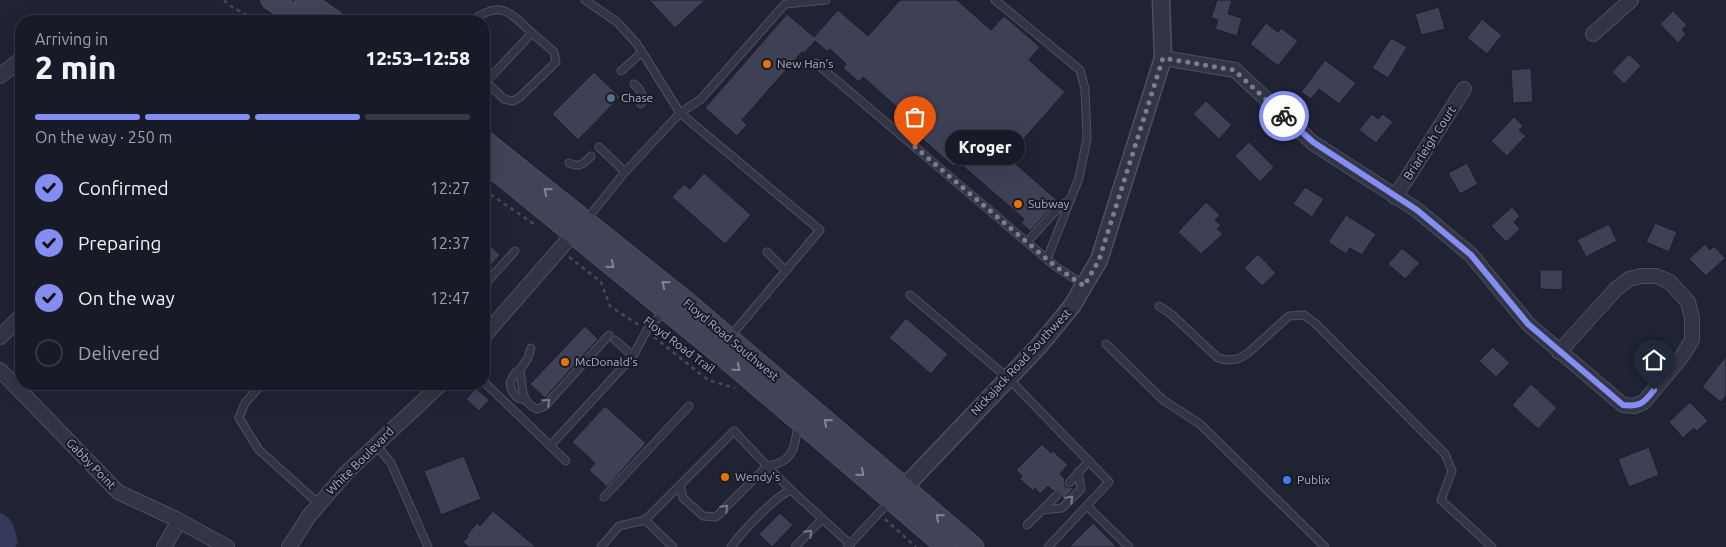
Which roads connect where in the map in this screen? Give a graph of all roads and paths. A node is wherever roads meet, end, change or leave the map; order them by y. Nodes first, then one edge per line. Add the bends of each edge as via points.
1 (224, 0) edge
2 (272, 0) edge
3 (305, 0) edge
4 (585, 0) edge
5 (826, 0) edge
6 (995, 0) edge
7 (1161, 0) edge
8 (1631, 0) edge
9 (246, 15) edge
10 (295, 15) edge
11 (326, 15) edge
12 (477, 15) edge
13 (532, 33) junction
14 (1593, 34) dead end
15 (642, 52) junction
16 (1163, 58) junction
17 (816, 63) dead end
18 (15, 64) edge
19 (621, 71) dead end
20 (0, 76) edge
21 (490, 76) edge
22 (634, 84) dead end
23 (490, 85) edge
24 (1464, 89) dead end
25 (641, 104) dead end
26 (680, 113) junction
27 (490, 146) edge
28 (599, 147) dead end
29 (591, 156) dead end
30 (569, 163) dead end
31 (490, 165) edge
32 (625, 172) junction
33 (490, 194) edge
34 (1395, 197) junction
35 (1071, 199) junction
36 (536, 226) dead end
37 (579, 228) junction
38 (1027, 242) junction
39 (560, 248) junction
40 (766, 252) dead end
41 (1047, 260) junction
42 (786, 270) junction
43 (490, 272) edge
44 (490, 278) edge
45 (1084, 286) junction
46 (910, 295) dead end
47 (1159, 306) dead end
48 (666, 310) junction
49 (15, 322) edge
50 (490, 329) edge
51 (646, 331) junction
52 (609, 335) dead end
53 (0, 337) edge
54 (729, 338) junction
55 (615, 340) dead end
56 (1106, 344) dead end
57 (530, 348) dead end
58 (1559, 352) junction
59 (633, 356) junction
60 (0, 370) edge
61 (520, 370) junction
62 (1008, 378) junction
63 (15, 386) edge
64 (490, 388) edge
65 (736, 388) dead end
66 (19, 390) edge
67 (256, 390) edge
68 (435, 390) edge
69 (525, 400) junction
70 (689, 406) dead end
71 (798, 420) junction
72 (376, 445) junction
73 (550, 446) junction
74 (566, 461) dead end
75 (1089, 461) junction
76 (767, 466) junction
77 (1078, 472) junction
78 (1069, 483) dead end
79 (680, 485) junction
80 (791, 490) junction
81 (1057, 495) dead end
82 (604, 497) dead end
83 (891, 500) junction
84 (319, 504) junction
85 (1087, 506) junction
86 (1043, 510) junction
87 (645, 520) junction
88 (822, 520) junction
89 (179, 521) junction
90 (1027, 525) dead end
91 (848, 545) edge
92 (164, 547) edge
93 (227, 547) edge
94 (290, 547) edge
95 (428, 547) edge
96 (602, 547) edge
97 (673, 547) edge
98 (731, 547) edge
99 (795, 547) edge
100 (916, 547) edge
101 (946, 547) edge
102 (974, 547) edge
103 (1048, 547) edge
104 (1129, 547) edge
105 (1325, 547) edge
106 (1492, 547) edge

1 - 9 path
2 - 10 main road
3 - 11 main road
4 - 15 lane via 616,22
5 - 26 lane via 785,4 701,98
6 - 35 lane via 1080,70 1085,89 1087,139
7 - 16 street, Nickajack Road Southwest
8 - 14 street
12 - 13 lane via 492,6 503,6
13 - 21 lane
13 - 23 lane via 554,52 556,62 513,101 504,98
15 - 19 lane
15 - 26 lane
16 - 34 street via 1234,70 1313,142
16 - 45 street, Nickajack Road Southwest via 1099,260
17 - 38 lane
18 - 20 street
22 - 25 lane via 644,99
24 - 34 street, Briarleigh Court
26 - 32 lane
26 - 42 lane via 820,230
37 -> 27 main road, Floyd Road Southwest
28 - 32 lane
29 - 30 lane via 580,165
31 - 37 main road, Floyd Road Southwest
32 - 37 lane
33 - 36 path
34 - 58 street via 1417,210 1471,255 1528,324
35 - 38 lane via 1059,207
35 - 41 lane
37 - 39 street
37 -> 48 main road, Floyd Road Southwest
54 -> 37 main road, Floyd Road Southwest via 616,244
38 - 41 lane
39 - 50 street
39 - 51 path, Floyd Road Trail via 601,282 610,306
40 - 42 lane
41 - 45 lane
42 - 54 lane
43 - 44 lane via 513,249
45 - 62 street, Nickajack Road Southwest via 1067,313
46 - 62 lane
47 - 106 lane via 1172,314 1218,358 1228,360 1248,353 1289,316 1304,315 1444,454 1452,471 1441,500
48 - 51 lane
48 -> 71 main road, Floyd Road Southwest
49 - 53 street
51 - 59 lane
51 - 65 path, Floyd Road Trail via 708,380
69 -> 52 lane via 537,409 545,406
83 -> 54 main road, Floyd Road Southwest
55 - 59 lane
56 - 105 lane via 1163,400 1200,424
57 - 61 lane
58 - 58 street via 1623,405 1634,406 1644,402 1692,340 1688,302 1670,282 1656,276 1628,279
59 - 73 lane
60 - 63 street, Gabby Point
61 - 69 lane
61 - 69 lane via 510,382 511,390 516,397
62 - 75 lane
62 - 83 street, Nickajack Road Southwest
64 - 73 lane
66 - 89 street, Gabby Point via 118,492
67 - 84 lane via 245,402 239,418 259,450
68 - 72 street, White Boulevard
70 - 82 lane
71 - 76 lane via 794,448 779,464
71 -> 83 main road, Floyd Road Southwest
72 - 84 street, White Boulevard
72 - 95 lane via 391,463
73 - 74 lane
75 - 77 lane
75 - 85 lane via 1109,482
76 - 79 lane via 734,431
79 -> 76 lane via 683,498 703,516 716,517
76 - 80 lane
77 - 78 lane
86 -> 77 lane via 1062,508 1081,488
79 - 87 lane
80 - 88 lane
80 - 98 lane via 768,507
81 - 86 lane
83 - 91 lane
83 - 100 path
83 - 101 main road, Floyd Road Southwest
102 -> 83 main road, Floyd Road Southwest
84 - 94 street, White Boulevard
85 - 103 lane
85 - 104 lane
86 - 90 lane
87 - 96 lane via 619,526
87 - 97 lane
88 - 91 lane
99 -> 88 lane
89 - 92 street
89 - 93 street, Gabby Point

